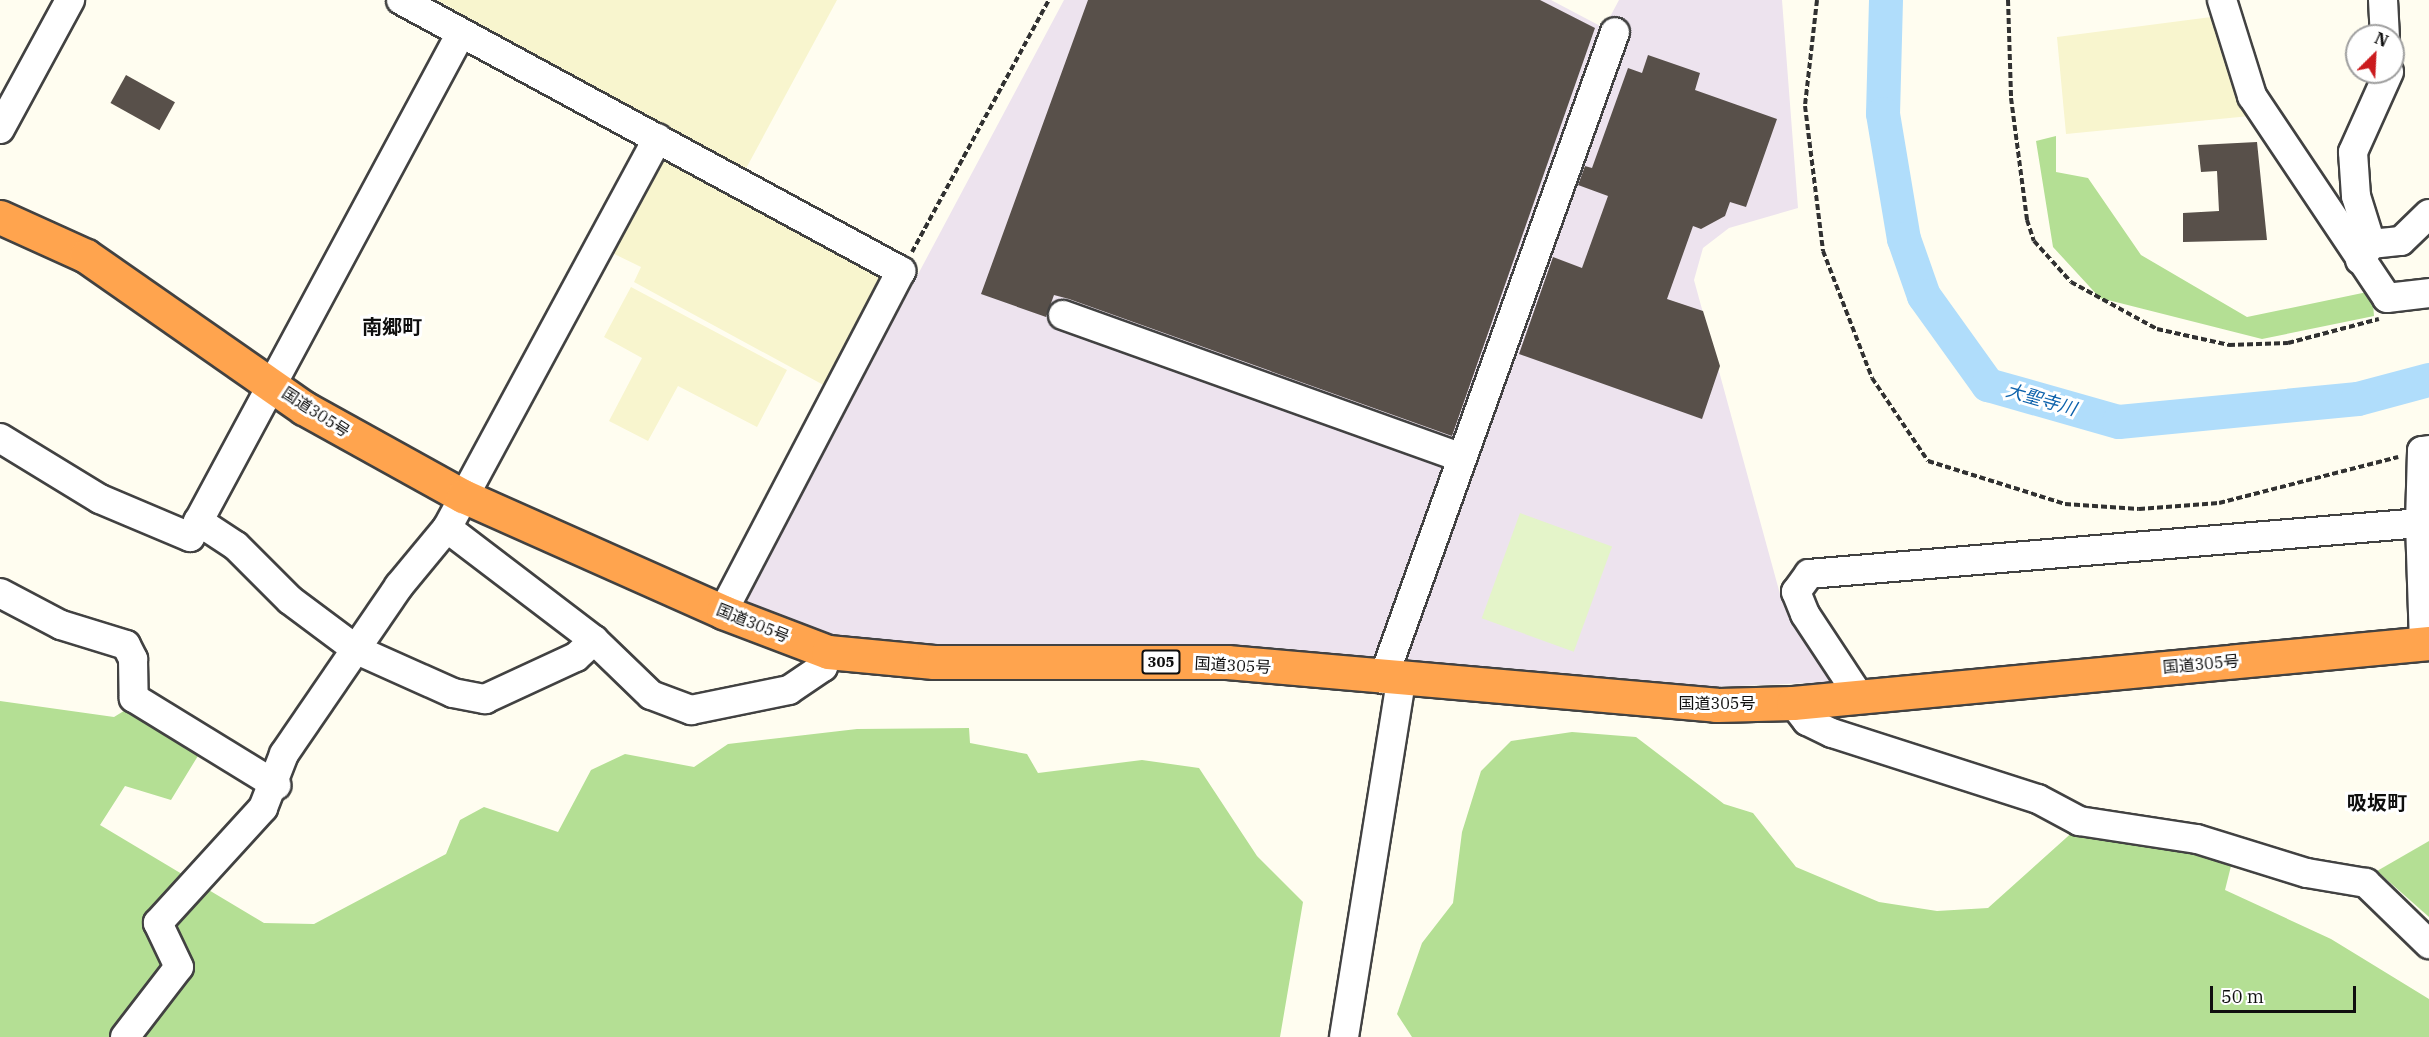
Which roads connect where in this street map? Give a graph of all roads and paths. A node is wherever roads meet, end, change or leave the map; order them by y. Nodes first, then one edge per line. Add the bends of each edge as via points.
1 (70, 0) edge
2 (401, 0) edge
3 (1049, 0) edge
4 (1817, 0) edge
5 (2008, 0) edge
6 (2222, 0) edge
7 (2383, 0) edge
8 (2384, 24) edge
9 (1615, 32) dead end
10 (461, 33) junction
11 (2384, 84) edge
12 (0, 129) edge
13 (658, 138) junction
14 (2429, 214) edge
15 (0, 217) edge
16 (2366, 252) junction
17 (901, 271) junction
18 (2429, 293) edge
19 (2387, 298) junction
20 (1063, 315) dead end
21 (270, 381) junction
22 (0, 438) edge
23 (2426, 451) edge
24 (1460, 457) junction
25 (463, 496) junction
26 (198, 521) junction
27 (2420, 523) junction
28 (447, 528) junction
29 (0, 593) edge
30 (723, 612) junction
31 (594, 640) junction
32 (2426, 643) edge
33 (357, 650) junction
34 (828, 652) junction
35 (1392, 680) junction
36 (1858, 696) junction
37 (1793, 703) junction
38 (276, 785) junction
39 (2429, 944) edge
40 (125, 1037) edge
41 (1344, 1037) edge

1 - 12 street
2 - 10 street
3 - 17 path
4 - 23 path via 1805,106 1823,251 1872,378 1928,461 2065,504 2171,508 2269,492
5 - 19 path via 2011,98 2026,220 2034,241 2071,282 2099,302 2157,329 2229,345 2288,343 2378,323
6 - 16 street via 2252,96
7 - 8 street
9 - 24 street
10 - 13 street
10 - 21 street
11 - 16 street via 2353,152
13 - 17 street
13 - 25 street
14 - 16 street via 2401,241
15 - 21 highway, 国道305号 / 305 via 96,262
16 - 19 street
17 - 30 street
18 - 19 street
20 - 24 street
21 - 25 highway, 国道305号 / 305 via 304,408
21 - 26 street
22 - 26 street via 100,499 189,537
23 - 27 street
24 - 35 street
25 - 28 street
25 - 30 highway, 国道305号 / 305
26 - 33 street via 237,546 290,600
27 - 32 street
27 - 36 street via 1809,574 1796,592 1805,614
28 - 31 street
28 - 33 street via 399,586
29 - 38 street via 61,625 126,645 133,659 134,698
30 - 34 highway, 国道305号 / 305
31 - 33 street via 576,657 485,699 406,676
31 - 34 street via 651,695 692,710 789,690 823,667
32 - 36 highway, 国道305号 / 305
33 - 38 street via 284,754
34 - 35 highway, 国道305号 / 305 via 934,662 1227,662
35 - 37 highway, 国道305号 / 305 via 1640,702
35 - 41 street
36 - 37 highway, 国道305号 / 305
37 - 39 street via 1807,721 1832,733 2038,799 2079,821 2198,839 2307,873 2366,883
38 - 40 street via 263,808 158,923 179,967

